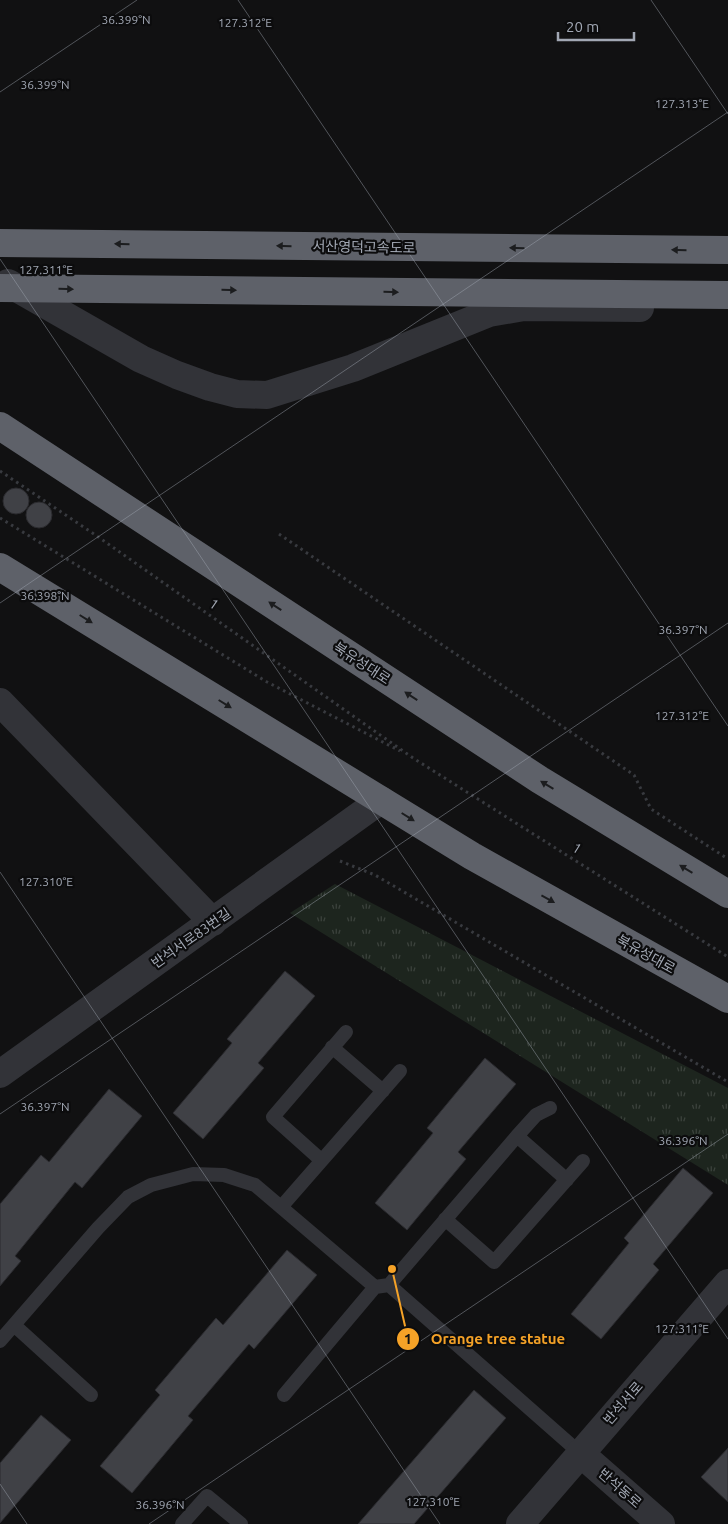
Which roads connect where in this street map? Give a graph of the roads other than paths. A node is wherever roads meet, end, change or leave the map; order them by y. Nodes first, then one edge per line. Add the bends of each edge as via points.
1 (0, 243) edge
2 (728, 250) edge
3 (0, 279) edge
4 (0, 288) edge
5 (728, 295) edge
6 (728, 308) edge
7 (0, 426) edge
8 (0, 566) edge
9 (0, 702) edge
10 (382, 800) junction
11 (728, 894) edge
12 (213, 922) junction
13 (728, 999) edge
14 (346, 1032) dead end
15 (332, 1047) junction
16 (400, 1071) dead end
17 (0, 1074) edge
18 (383, 1090) junction
19 (550, 1108) dead end
20 (517, 1136) junction
21 (322, 1160) junction
22 (583, 1161) dead end
23 (567, 1180) junction
24 (282, 1206) junction
25 (446, 1219) junction
26 (728, 1284) edge
27 (389, 1285) junction
28 (374, 1287) junction
29 (14, 1325) junction
30 (0, 1341) edge
31 (91, 1395) dead end
32 (284, 1395) dead end
33 (580, 1453) junction
34 (182, 1524) edge
35 (241, 1524) edge
36 (520, 1524) edge
37 (661, 1524) edge

2 -> 1 highway, 서산영덕고속도로
3 - 6 street via 141,359 178,376 228,392 267,395 353,368 489,313 524,307
4 -> 5 highway, bridge
11 -> 7 highway, 북유성대로 via 540,780
8 -> 10 highway, 북유성대로
9 - 12 street
10 - 12 street, 반석서로83번길
10 -> 13 highway, 북유성대로 via 472,856
12 - 17 street, 반석서로83번길
14 - 15 lane
15 - 18 lane
15 - 21 lane via 273,1117
16 - 18 lane
18 - 21 lane
19 - 20 lane via 536,1115
20 - 23 lane
20 - 25 lane
21 - 24 lane
22 - 23 lane
23 - 25 lane via 494,1262
24 - 28 lane
24 - 29 lane via 255,1185 224,1175 193,1174 151,1185 128,1196
25 - 27 lane
26 - 33 street, 반석서로
27 - 28 lane
27 - 33 lane
28 - 32 lane
29 - 30 lane
29 - 31 lane
33 - 36 street, 반석서로
33 - 37 street, 반석동로
34 - 35 lane via 207,1496

